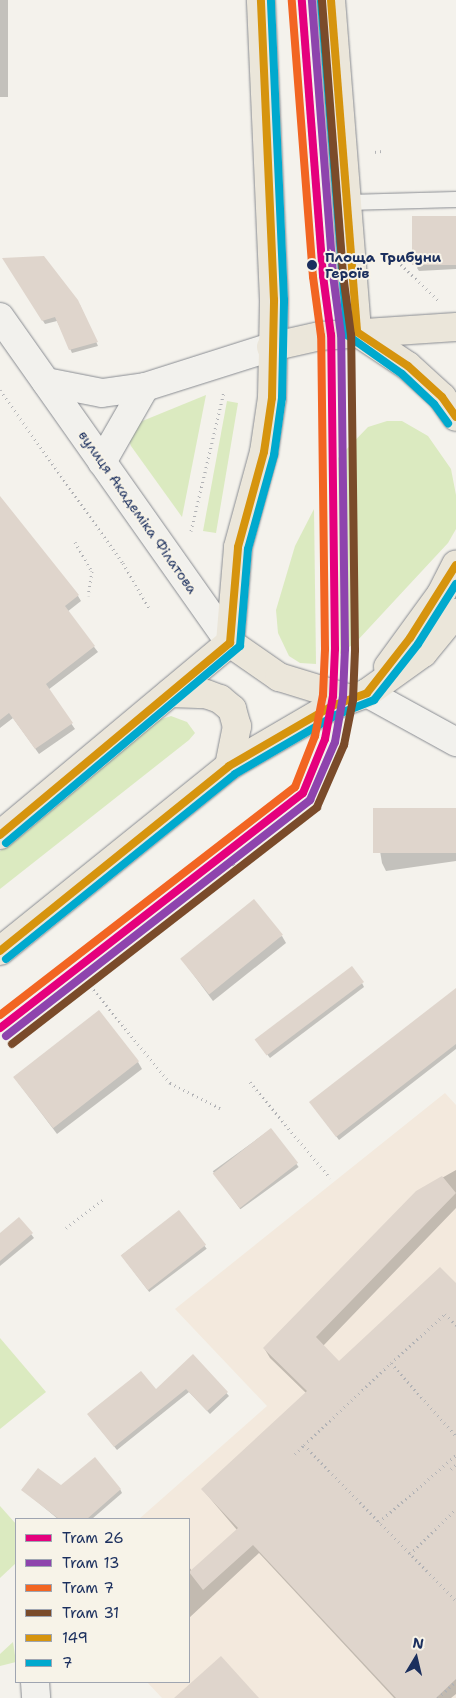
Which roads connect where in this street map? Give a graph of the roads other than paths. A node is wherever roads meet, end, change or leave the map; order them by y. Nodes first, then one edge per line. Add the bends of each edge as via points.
1 (261, 0) edge
2 (332, 0) edge
3 (456, 199) edge
4 (346, 202) junction
5 (0, 317) edge
6 (452, 318) edge
7 (336, 334) junction
8 (271, 347) junction
9 (46, 382) junction
10 (146, 387) junction
11 (456, 417) edge
12 (102, 462) junction
13 (456, 565) edge
14 (456, 613) edge
15 (230, 642) junction
16 (170, 693) junction
17 (357, 696) junction
18 (456, 742) edge
19 (229, 766) junction
20 (0, 835) edge
21 (0, 951) edge
22 (35, 1683) edge
23 (36, 1698) edge

1 - 8 main road via 274,300
2 - 4 main road
3 - 4 lane
4 - 7 main road
5 - 9 main road, вулиця Академіка Філатова
6 - 7 main road
7 - 8 main road
7 - 11 main road via 408,366 442,397
8 - 10 main road
8 - 15 main road via 272,398 266,443 238,548
9 - 10 main road via 102,393
9 - 12 main road, вулиця Академіка Філатова
10 - 12 main road
12 - 15 main road, вулиця Академіка Філатова
13 - 17 main road via 410,638
14 - 17 main road via 423,653
15 - 16 main road
15 - 17 main road via 279,677 320,692
16 - 19 main road via 206,694 220,699 232,709 237,726
16 - 20 main road
17 - 18 main road
17 - 19 main road
19 - 21 main road
22 - 23 main road

